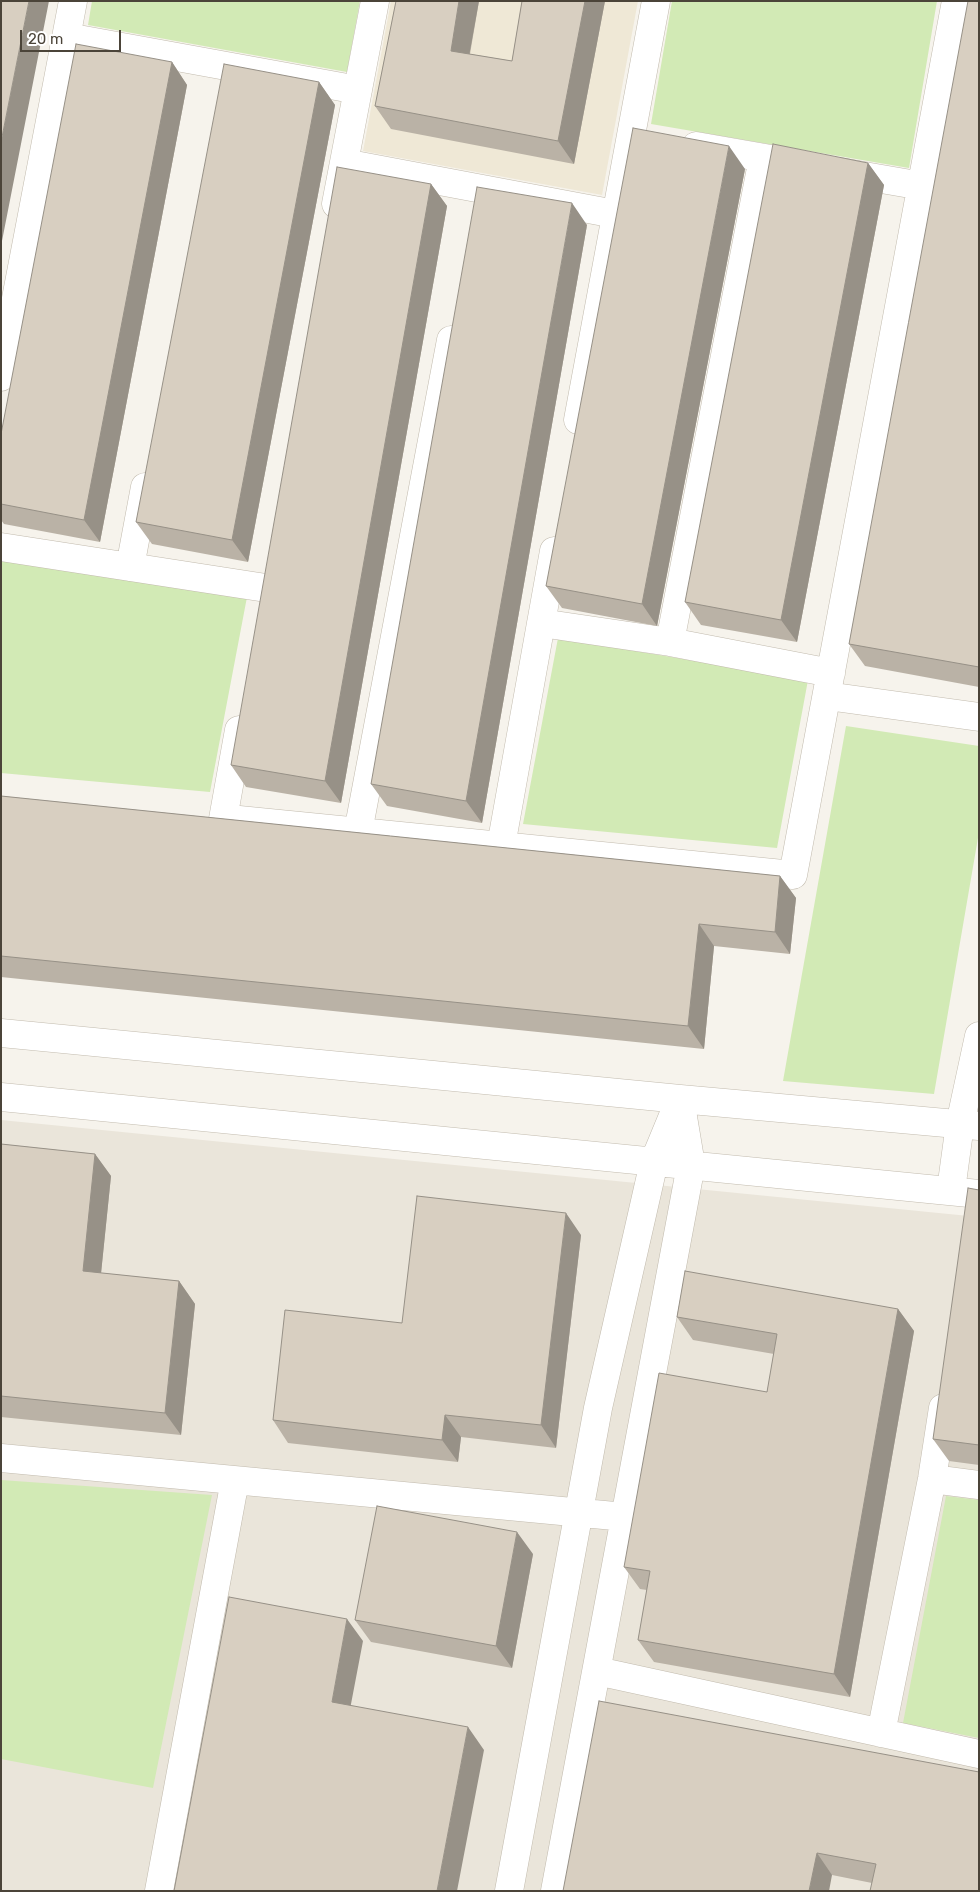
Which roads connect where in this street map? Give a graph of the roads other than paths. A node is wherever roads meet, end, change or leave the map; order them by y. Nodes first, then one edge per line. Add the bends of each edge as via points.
1 (73, 1) edge
2 (375, 1) edge
3 (656, 1) edge
4 (956, 1) edge
5 (66, 37) junction
6 (225, 65) junction
7 (358, 90) junction
8 (220, 94) edge
9 (630, 135) junction
10 (763, 158) junction
11 (344, 163) junction
12 (922, 186) junction
13 (615, 214) junction
14 (331, 231) edge
15 (455, 316) edge
16 (1, 377) edge
17 (573, 448) edge
18 (150, 461) edge
19 (559, 526) edge
20 (1, 547) edge
21 (130, 567) junction
22 (260, 617) edge
23 (541, 623) junction
24 (670, 642) junction
25 (829, 684) junction
26 (244, 703) edge
27 (979, 717) edge
28 (194, 816) edge
29 (223, 819) junction
30 (358, 832) junction
31 (501, 846) junction
32 (1, 1033) edge
33 (979, 1036) edge
34 (1, 1097) edge
35 (680, 1099) junction
36 (969, 1125) edge
37 (654, 1162) junction
38 (691, 1165) junction
39 (969, 1198) edge
40 (947, 1381) edge
41 (1, 1458) edge
42 (932, 1479) junction
43 (236, 1480) junction
44 (979, 1485) edge
45 (579, 1512) junction
46 (625, 1516) junction
47 (597, 1671) junction
48 (881, 1733) junction
49 (979, 1754) edge
50 (159, 1891) edge
51 (509, 1891) edge
52 (555, 1891) edge

1 - 5 street
2 - 7 street
3 - 9 street
4 - 12 street
5 - 6 street
5 - 16 street
6 - 7 street
6 - 8 street
7 - 11 street
9 - 10 street
9 - 13 street
10 - 12 street
10 - 24 street
11 - 13 street via 477,199
11 - 14 street
12 - 25 street
13 - 17 street
15 - 30 street
18 - 21 street
19 - 23 street
20 - 21 street
21 - 22 street via 267,578
23 - 24 street
23 - 31 street
24 - 25 street
25 - 27 street
25 - 31 street via 793,875
26 - 29 street
28 - 29 street
29 - 30 street
30 - 31 street
32 - 35 street
33 - 36 street
34 - 37 street
35 - 36 street
35 - 37 street
35 - 38 street
36 - 39 street
37 - 38 street
37 - 45 street via 598,1408
38 - 39 street
38 - 46 street
40 - 42 street
41 - 43 street
42 - 44 street
42 - 48 street
43 - 45 street
43 - 50 street
45 - 46 street
45 - 51 street
46 - 47 street
47 - 48 street
47 - 52 street
48 - 49 street

